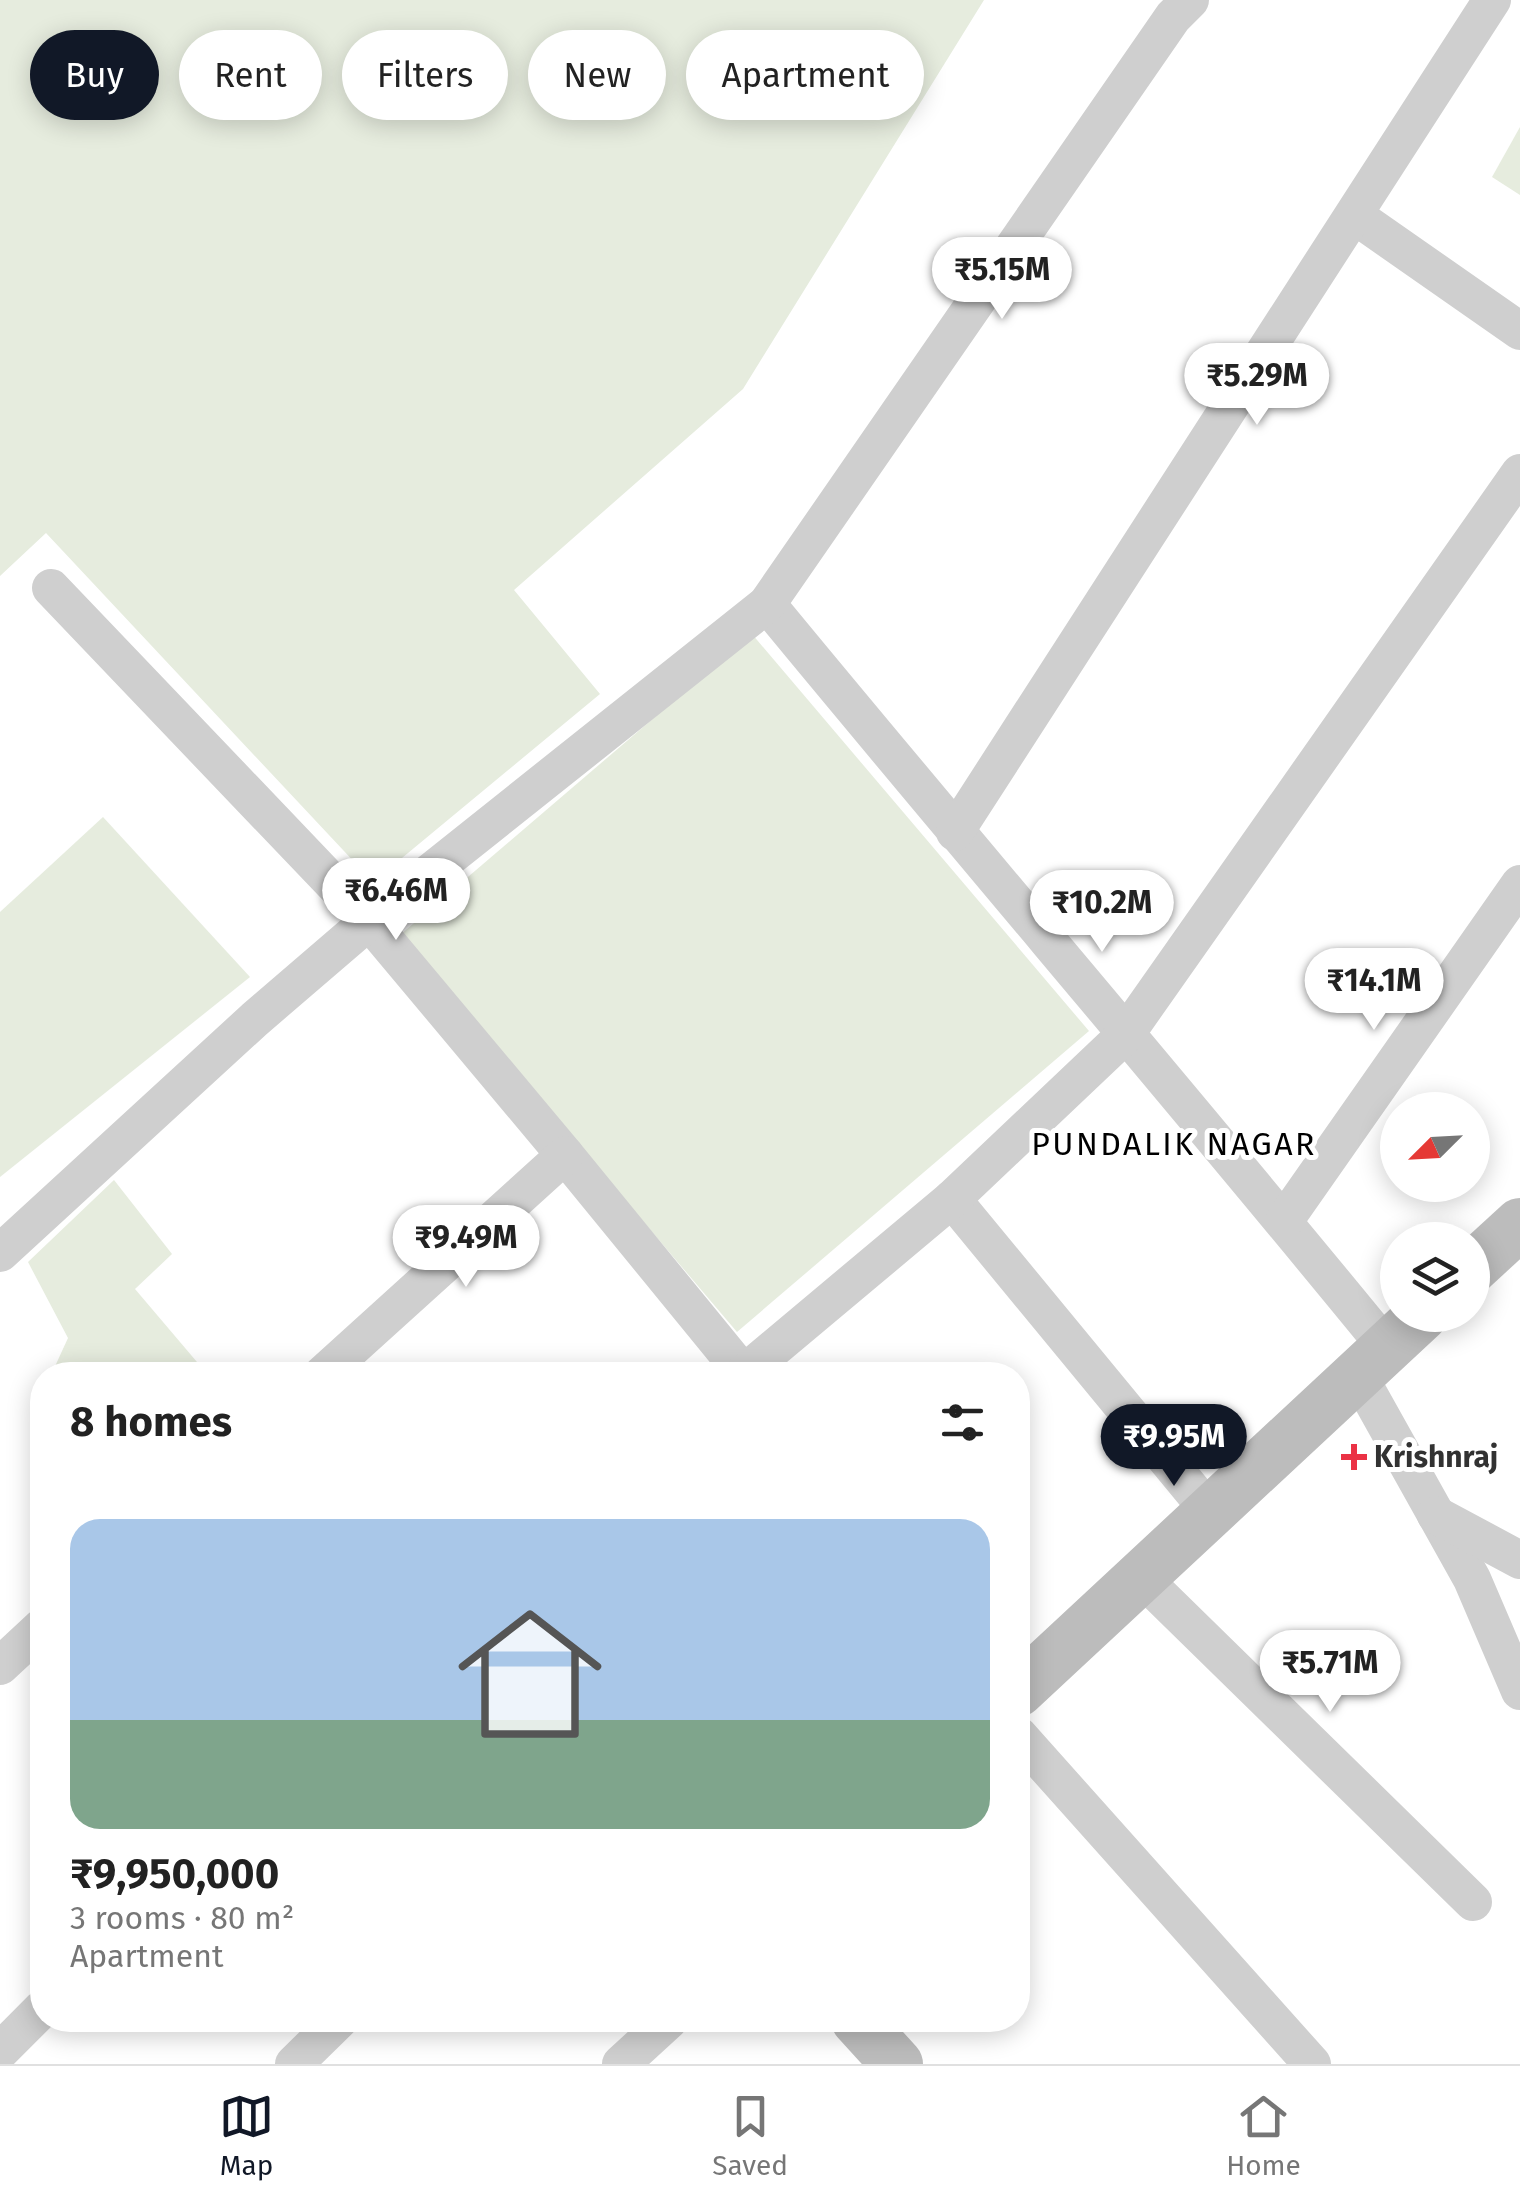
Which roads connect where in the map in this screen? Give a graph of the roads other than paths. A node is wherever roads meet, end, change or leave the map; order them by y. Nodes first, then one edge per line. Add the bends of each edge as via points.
1 (1190, 0) edge
2 (1492, 0) edge
3 (1354, 216) junction
4 (1520, 331) edge
5 (1520, 473) edge
6 (51, 588) dead end
7 (766, 604) junction
8 (955, 832) junction
9 (1520, 884) edge
10 (369, 921) junction
11 (1126, 1036) junction
12 (565, 1155) junction
13 (952, 1199) junction
14 (1284, 1221) junction
15 (1520, 1225) edge
16 (0, 1252) edge
17 (1490, 1252) edge
18 (1389, 1346) edge
19 (336, 1362) edge
20 (733, 1362) edge
21 (757, 1362) edge
22 (1210, 1512) junction
23 (1436, 1515) junction
24 (1520, 1560) edge
25 (1141, 1576) junction
26 (30, 1639) edge
27 (0, 1666) edge
28 (1030, 1680) edge
29 (1520, 1692) edge
30 (1030, 1748) edge
31 (1473, 1902) dead end
32 (30, 2021) edge
33 (327, 2032) edge
34 (656, 2032) edge
35 (868, 2032) edge
36 (0, 2051) edge
37 (294, 2064) edge
38 (621, 2064) edge
39 (897, 2064) edge
40 (1312, 2064) edge

1 - 7 street
2 - 3 street
3 - 4 street
3 - 8 street
5 - 11 street
6 - 10 street
7 - 8 street
7 - 10 street
8 - 11 street
9 - 14 street
10 - 12 street
10 - 16 street
11 - 13 street
11 - 14 street
12 - 19 street
12 - 20 street
13 - 21 street
13 - 22 street
14 - 18 street
15 - 17 street
18 - 22 street
18 - 23 street
22 - 25 street
23 - 24 street
23 - 29 street via 1472,1579
25 - 28 street
25 - 31 street
26 - 27 street
30 - 40 street
32 - 36 street
33 - 37 street
34 - 38 street
35 - 39 street

